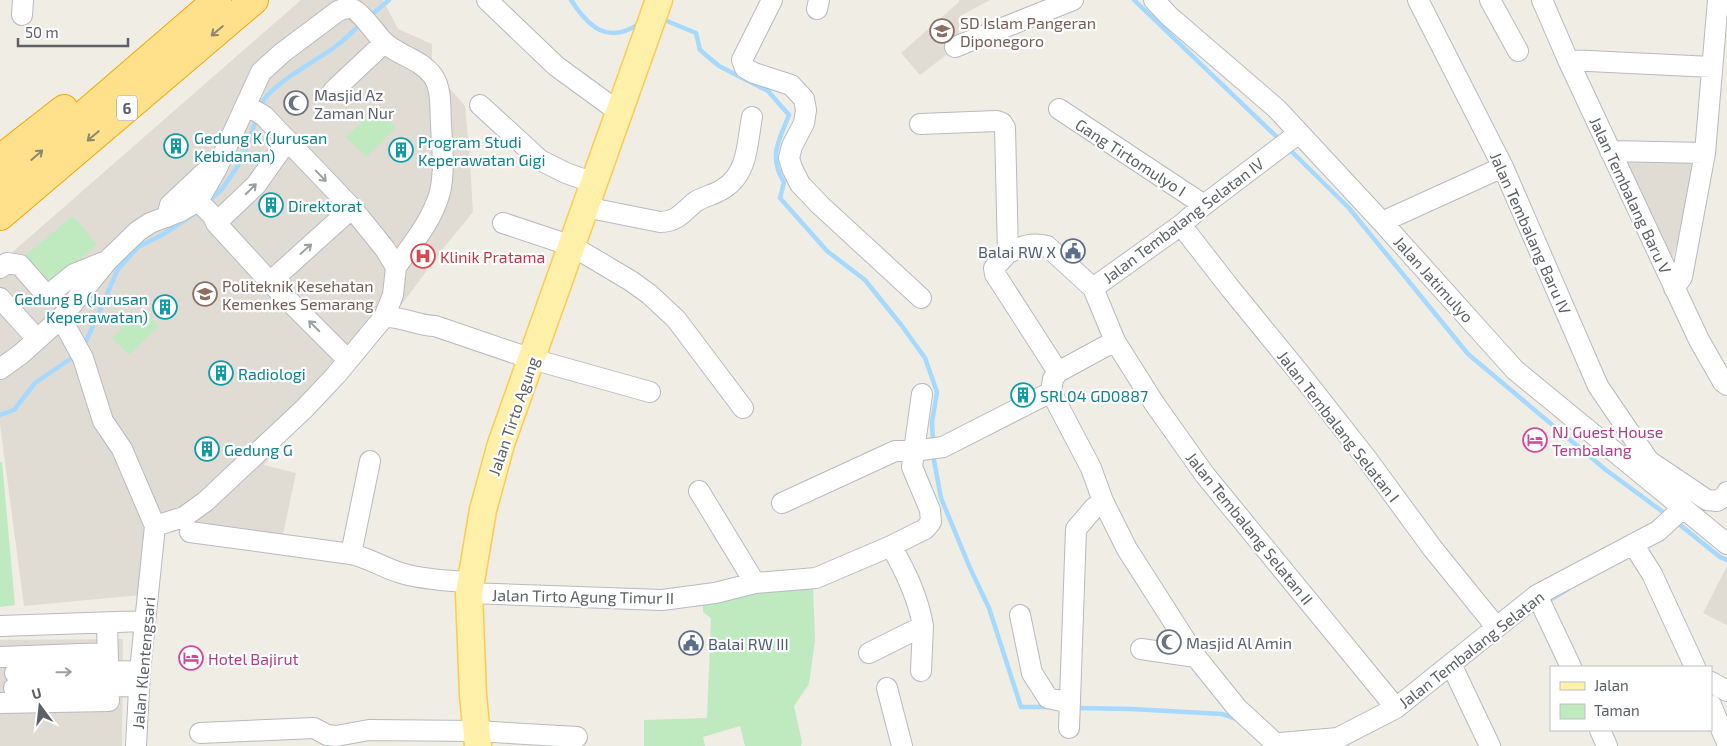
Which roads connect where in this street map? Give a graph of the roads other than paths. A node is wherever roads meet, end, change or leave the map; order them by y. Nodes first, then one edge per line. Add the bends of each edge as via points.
1 (203, 0) edge
2 (216, 0) edge
3 (254, 0) edge
4 (487, 0) edge
5 (772, 0) edge
6 (1073, 0) edge
7 (1154, 0) edge
8 (1418, 0) edge
9 (1490, 0) edge
10 (1542, 0) edge
11 (1718, 0) edge
12 (655, 13) edge
13 (384, 43) junction
14 (956, 47) dead end
15 (1518, 51) dead end
16 (1568, 60) junction
17 (1712, 67) junction
18 (334, 91) dead end
19 (480, 105) dead end
20 (1059, 109) dead end
21 (254, 110) junction
22 (619, 112) junction
23 (752, 117) dead end
24 (920, 124) dead end
25 (1296, 135) junction
26 (287, 141) junction
27 (1610, 151) junction
28 (1705, 153) junction
29 (0, 159) edge
30 (1503, 167) junction
31 (216, 170) junction
32 (0, 187) edge
33 (590, 195) junction
34 (1204, 205) junction
35 (352, 208) junction
36 (207, 211) junction
37 (0, 216) edge
38 (167, 217) junction
39 (502, 222) dead end
40 (1382, 222) junction
41 (1181, 225) junction
42 (572, 246) junction
43 (1008, 253) junction
44 (108, 260) junction
45 (396, 267) junction
46 (0, 268) edge
47 (270, 282) junction
48 (1093, 288) junction
49 (1674, 288) junction
50 (393, 295) junction
51 (0, 298) edge
52 (921, 298) dead end
53 (384, 317) junction
54 (60, 318) junction
55 (436, 326) junction
56 (37, 339) junction
57 (1115, 341) junction
58 (532, 359) junction
59 (348, 360) junction
60 (0, 369) edge
61 (1058, 372) junction
62 (1727, 385) edge
63 (650, 392) dead end
64 (1051, 392) junction
65 (922, 394) dead end
66 (743, 408) dead end
67 (928, 449) junction
68 (370, 461) dead end
69 (699, 490) dead end
70 (1726, 494) edge
71 (1102, 501) junction
72 (782, 503) dead end
73 (1672, 518) junction
74 (155, 526) junction
75 (190, 532) dead end
76 (1634, 544) junction
77 (1727, 544) edge
78 (891, 546) junction
79 (351, 554) junction
80 (1652, 574) junction
81 (756, 583) junction
82 (470, 588) junction
83 (1537, 595) junction
84 (1020, 615) dead end
85 (145, 621) junction
86 (107, 623) junction
87 (0, 626) edge
88 (923, 626) junction
89 (1495, 628) junction
90 (1141, 649) dead end
91 (869, 652) dead end
92 (0, 657) edge
93 (1196, 657) junction
94 (1451, 664) junction
95 (1571, 666) edge
96 (1695, 666) edge
97 (108, 670) junction
98 (921, 671) dead end
99 (139, 679) junction
100 (15, 680) junction
101 (1712, 683) edge
102 (886, 688) dead end
103 (1727, 691) edge
104 (0, 703) edge
105 (1070, 703) junction
106 (1712, 707) edge
107 (1396, 708) junction
108 (1070, 728) dead end
109 (1600, 731) edge
110 (200, 733) dead end
111 (266, 738) edge
112 (577, 738) dead end
113 (477, 739) edge
114 (1333, 741) edge
115 (1727, 743) edge
116 (136, 746) edge
117 (902, 746) edge
118 (1490, 746) edge
119 (1607, 746) edge

1 - 29 highway, 6
32 -> 2 highway, 6
3 -> 37 highway, 6
4 - 22 street via 556,66
5 - 52 street via 742,60 745,68 754,73 792,85 804,99 804,123 789,158 792,168 800,184 820,205
6 - 14 street
7 - 25 street, Jalan Jatimulyo via 1277,109
8 - 30 street, Jalan Tembalang Baru IV
9 - 15 street
10 - 16 street, Jalan Tembalang Baru V
11 - 17 street
12 - 22 main road, Jalan Tirto Agung
13 - 18 street
13 - 21 street via 356,10 338,11 261,72 253,86
13 - 45 street via 421,64 433,76 438,86 440,108 440,191 425,226
16 - 17 street
16 - 27 street, Jalan Tembalang Baru V
17 - 28 street
19 - 33 street via 540,160 566,173
20 - 34 street, Gang Tirtomulyo I
21 - 26 street
21 - 31 street
22 - 33 main road, Jalan Tirto Agung
23 - 33 street via 739,175 721,191 696,201 677,219 660,222
24 - 43 street via 1002,123
25 - 34 street, Jalan Tembalang Selatan IV
25 - 40 street, Jalan Jatimulyo
26 -> 35 street
36 -> 26 street via 256,185
27 - 28 street
27 - 49 street, Jalan Tembalang Baru V
28 - 49 street via 1682,278
30 - 40 street
30 - 70 street, Jalan Tembalang Baru IV via 1598,386 1649,461 1707,500 1717,501
31 - 36 street
31 - 38 street via 204,173 170,205
33 - 42 main road, Jalan Tirto Agung
34 - 41 street, Jalan Tembalang Selatan IV
35 - 45 street
47 -> 35 street
36 - 38 street
36 - 47 street
38 - 44 street via 138,231
39 - 42 street
40 - 73 street, Jalan Jatimulyo via 1515,370 1653,482
41 - 48 street, Jalan Tembalang Selatan IV
41 - 89 street, Jalan Tembalang Selatan I
42 - 58 main road, Jalan Tirto Agung
42 - 66 street via 631,281 663,306
43 - 48 street via 1030,244 1046,246
43 - 61 street via 994,268 995,274
44 - 46 street via 74,274 47,296 20,265 7,263
44 - 54 street
45 - 50 street
59 -> 47 street
48 - 57 street, Jalan Tembalang Selatan IV
49 - 62 street, Jalan Tembalang Baru V via 1698,340
50 - 53 street
50 - 55 street via 406,311
51 - 56 street
53 - 55 street via 393,316
53 - 59 street
54 - 56 street
54 - 74 street via 78,349 103,421 122,449
55 - 58 street
56 - 60 street
57 - 61 street
57 - 107 street, Jalan Tembalang Selatan II via 1205,476
58 - 63 street
58 - 82 main road, Jalan Tirto Agung via 492,475
59 - 74 street via 304,408 206,501 184,517
61 - 64 street
64 - 67 street
64 - 71 street via 1091,468
65 - 67 street
67 - 72 street via 896,451
67 - 78 street, Jalan Tirto Agung Timur II via 912,467 930,510 931,522 925,529
68 - 79 street
69 - 81 street
71 - 93 street via 1127,549
71 - 105 street via 1076,528
73 - 76 street, Jalan Tembalang Selatan
73 - 77 street, Jalan Jatimulyo
73 - 80 street
74 - 85 street, Jalan Klentengsari
75 - 79 street, Jalan Tirto Agung Timur II
76 - 80 street
76 - 83 street, Jalan Tembalang Selatan
78 - 81 street, Jalan Tirto Agung Timur II via 816,578
78 - 88 street via 911,583
79 - 82 street, Jalan Tirto Agung Timur II via 399,573
80 - 96 street
81 - 82 street, Jalan Tirto Agung Timur II via 715,593 662,600
82 - 113 main road, Jalan Tirto Agung
83 - 89 street, Jalan Tembalang Selatan
83 - 95 street
84 - 105 street via 1032,673 1048,698
85 - 86 street
85 - 99 street, Jalan Klentengsari
86 - 87 street
86 - 97 street
88 - 91 street
88 - 98 street
89 - 94 street, Jalan Tembalang Selatan
90 - 93 street
92 - 97 street
92 - 100 street via 12,666
93 - 114 street via 1237,708 1274,742
94 - 107 street, Jalan Tembalang Selatan
94 - 118 street
97 - 99 street
97 - 100 street
97 - 104 street via 109,701
99 - 116 street, Jalan Klentengsari
100 - 104 street via 11,694
101 - 103 street
102 - 117 street
105 - 108 street
106 - 115 street
107 - 114 street, Jalan Tembalang Selatan
109 - 119 street
110 - 111 street
111 - 113 street via 314,728 336,736 369,730
112 - 113 street

